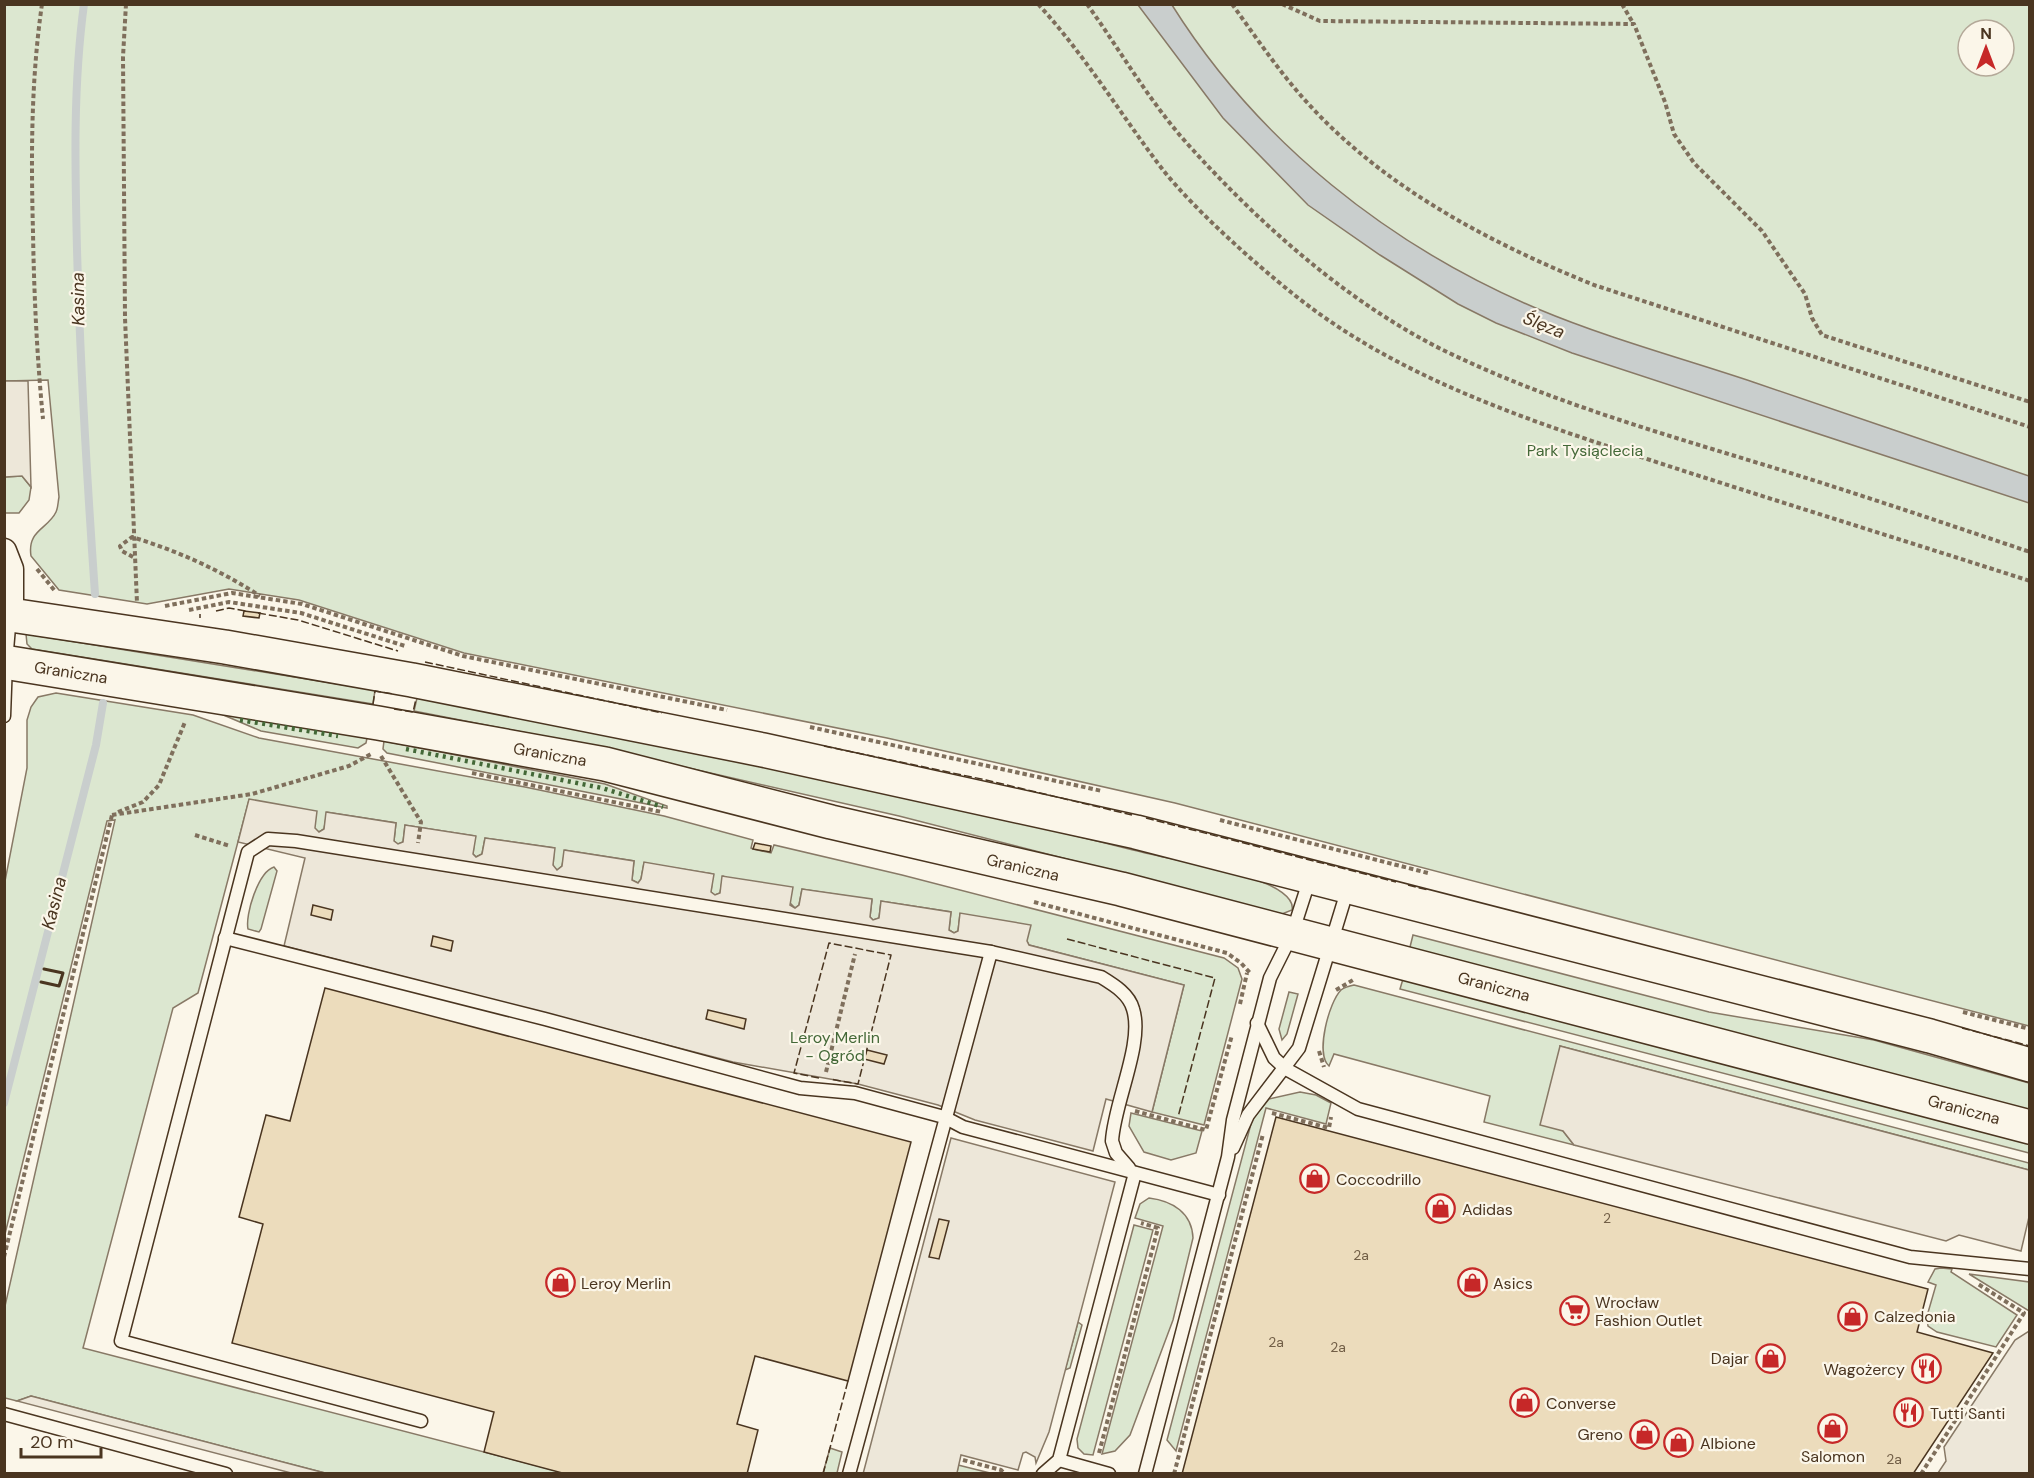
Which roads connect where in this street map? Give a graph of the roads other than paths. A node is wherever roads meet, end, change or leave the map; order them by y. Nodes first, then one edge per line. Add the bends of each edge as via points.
1 (4, 551) edge
2 (8, 614) edge
3 (5, 662) edge
4 (4, 716) edge
5 (1311, 878) junction
6 (1348, 887) junction
7 (1292, 934) junction
8 (225, 938) junction
9 (1331, 944) junction
10 (991, 951) junction
11 (1257, 1023) junction
12 (2030, 1065) edge
13 (1286, 1069) junction
14 (944, 1117) junction
15 (2030, 1127) edge
16 (1228, 1157) junction
17 (1132, 1171) junction
18 (1219, 1195) junction
19 (2030, 1269) edge
20 (4, 1414) edge
21 (422, 1421) dead end
22 (1059, 1460) junction
23 (226, 1473) edge
24 (849, 1473) edge
25 (1043, 1473) edge
26 (1109, 1473) edge
27 (1145, 1473) edge

1 - 2 street via 11,569
2 - 3 lane
2 - 5 main road via 412,680 764,750 1136,832
3 - 4 lane
3 - 7 main road, Graniczna via 605,764
5 - 6 main road
5 - 7 lane
6 - 9 lane
6 - 12 main road
7 - 9 main road, Graniczna
7 - 11 lane via 1270,978
8 - 10 lane via 248,852 268,839
8 - 14 lane via 800,1088 855,1093
8 - 21 lane via 121,1341
9 - 13 lane via 1303,1038
9 - 15 main road, Graniczna
10 - 14 lane
10 - 17 lane via 1101,977 1122,992 1134,1010 1136,1034 1112,1141 1116,1153
11 - 13 lane via 1274,1058
11 - 16 lane
13 - 16 lane via 1248,1115
13 - 19 lane via 1358,1109 1779,1224 1910,1257
14 - 17 lane via 973,1130
14 - 24 lane
16 - 18 lane
17 - 18 lane
17 - 22 lane via 1123,1219
18 - 27 lane
20 - 23 lane
22 - 25 lane
22 - 26 lane

